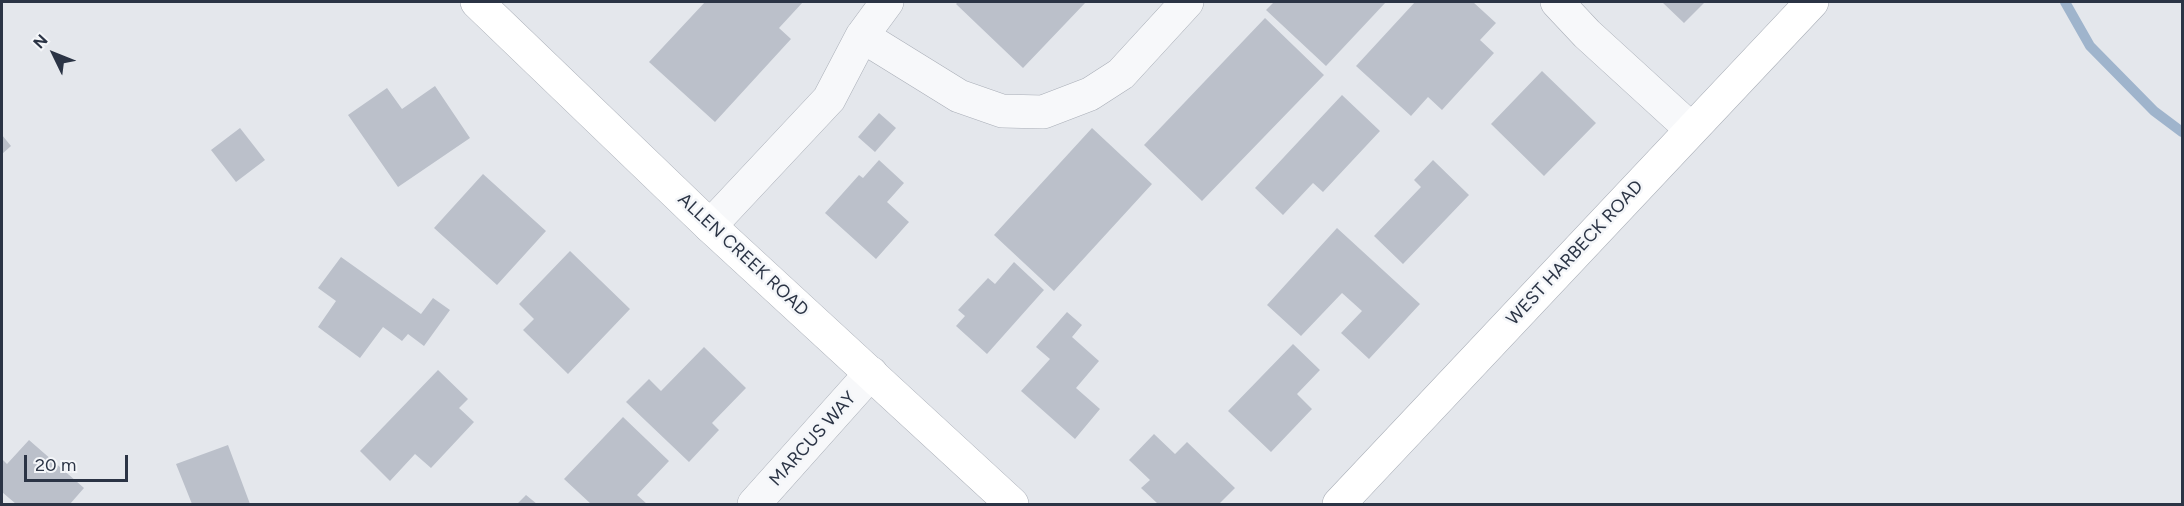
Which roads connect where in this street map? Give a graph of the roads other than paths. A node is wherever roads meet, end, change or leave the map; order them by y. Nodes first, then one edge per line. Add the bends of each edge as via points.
1 (477, 2) edge
2 (887, 2) edge
3 (1187, 2) edge
4 (1557, 2) edge
5 (1812, 2) edge
6 (862, 36) junction
7 (1692, 129) junction
8 (710, 226) junction
9 (871, 373) junction
10 (754, 504) edge
11 (1012, 504) edge
12 (1339, 504) edge

1 - 8 street, ALLEN CREEK ROAD
2 - 6 street
3 - 6 street via 1121,74 1090,94 1043,112 1002,111 959,96
4 - 7 street
5 - 7 street, WEST HARBECK ROAD
6 - 8 street via 830,99
7 - 12 street, WEST HARBECK ROAD
8 - 9 street, ALLEN CREEK ROAD
9 - 10 street, MARCUS WAY
9 - 11 street, ALLEN CREEK ROAD

